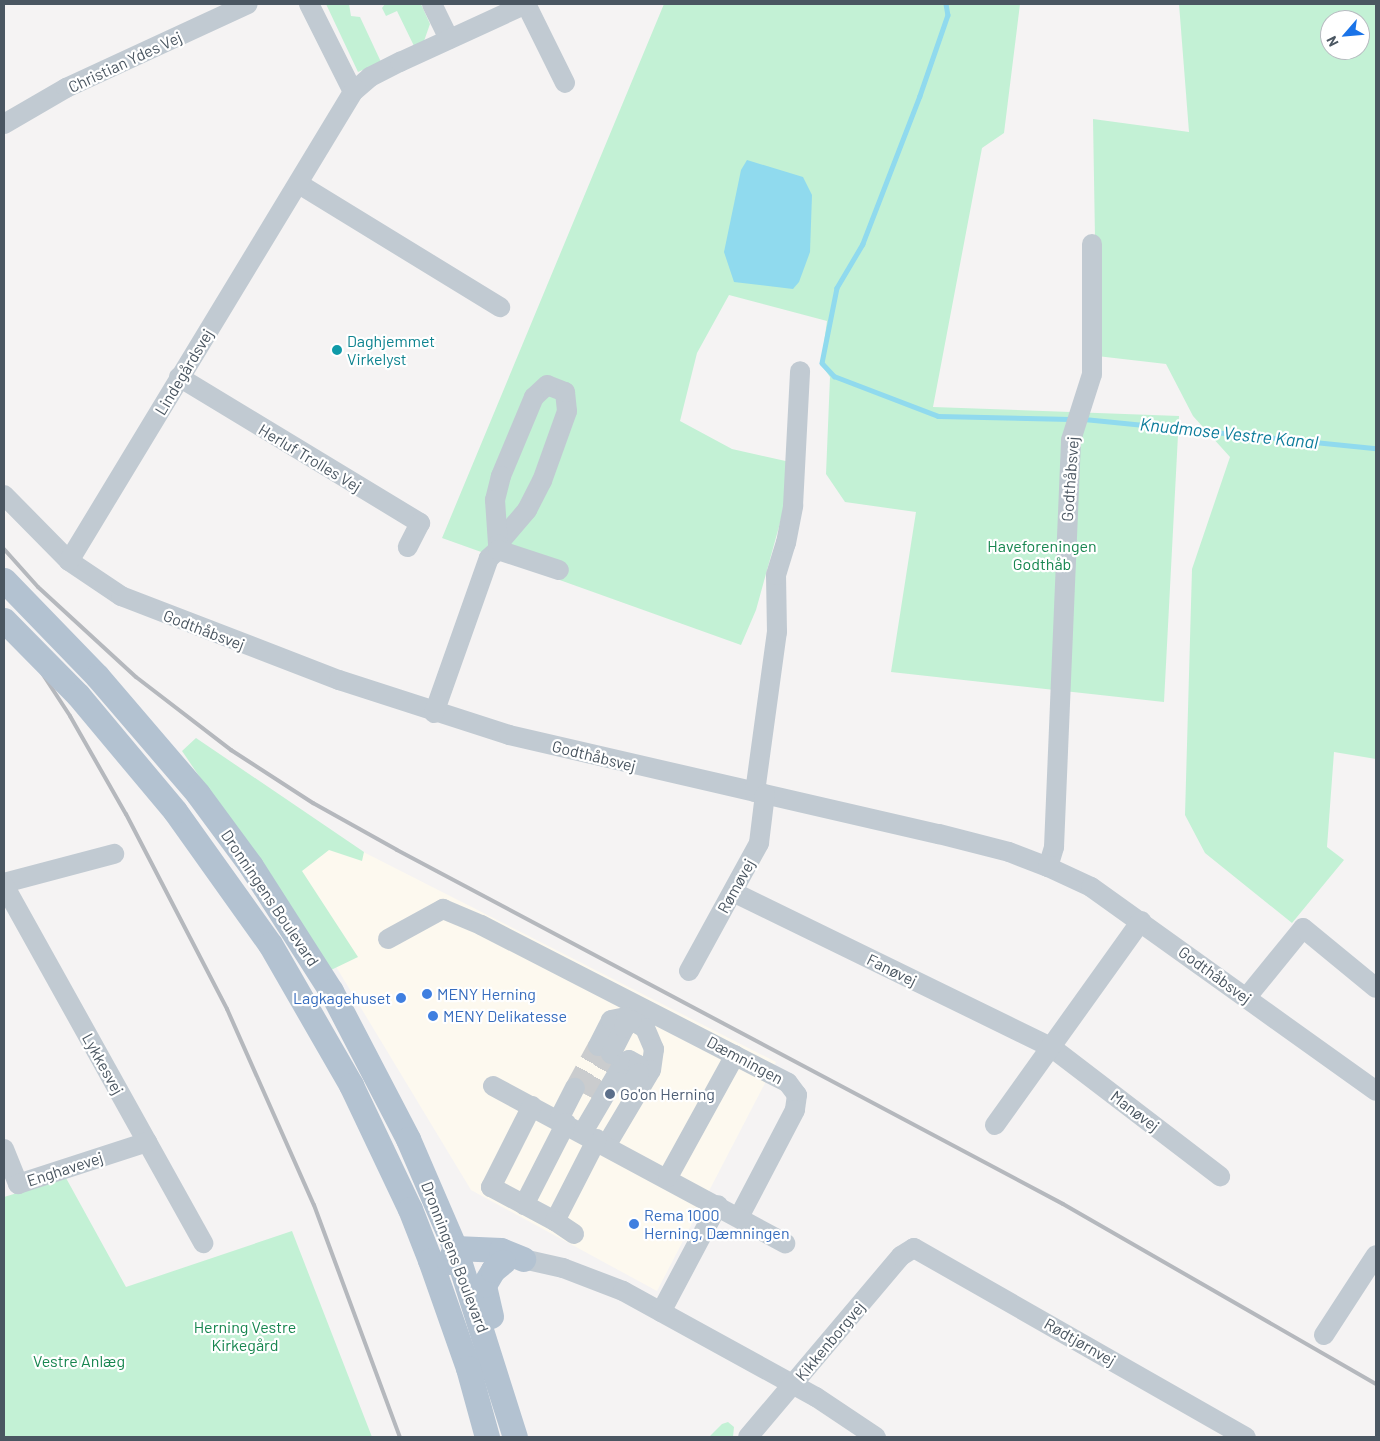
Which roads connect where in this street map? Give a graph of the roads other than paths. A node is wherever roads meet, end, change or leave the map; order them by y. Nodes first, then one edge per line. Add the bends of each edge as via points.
1 (248, 4) edge
2 (309, 4) edge
3 (432, 4) edge
4 (526, 4) edge
5 (449, 39) junction
6 (565, 83) dead end
7 (353, 92) junction
8 (4, 124) edge
9 (299, 184) junction
10 (1092, 244) dead end
11 (500, 307) dead end
12 (800, 371) dead end
13 (179, 378) junction
14 (4, 495) edge
15 (408, 547) dead end
16 (498, 547) junction
17 (69, 561) junction
18 (559, 570) dead end
19 (4, 580) edge
20 (4, 620) edge
21 (434, 713) junction
22 (760, 793) junction
23 (114, 854) dead end
24 (1048, 867) junction
25 (4, 884) edge
26 (733, 892) junction
27 (1141, 921) junction
28 (388, 939) dead end
29 (689, 971) dead end
30 (1376, 988) edge
31 (1246, 998) junction
32 (1051, 1047) junction
33 (605, 1050) tunnel mouth
34 (735, 1055) junction
35 (493, 1086) dead end
36 (1376, 1091) edge
37 (582, 1092) tunnel mouth
38 (532, 1106) junction
39 (995, 1125) dead end
40 (583, 1132) junction
41 (147, 1142) junction
42 (4, 1150) edge
43 (383, 1152) junction
44 (1220, 1176) dead end
45 (668, 1177) junction
46 (524, 1205) junction
47 (718, 1205) junction
48 (739, 1218) junction
49 (555, 1221) junction
50 (574, 1234) dead end
51 (203, 1243) dead end
52 (786, 1243) dead end
53 (914, 1248) joint
54 (1376, 1255) edge
55 (454, 1256) junction
56 (513, 1261) junction
57 (661, 1312) junction
58 (1324, 1335) dead end
59 (494, 1364) junction
60 (793, 1385) junction
61 (487, 1437) edge
62 (498, 1437) edge
63 (515, 1437) edge
64 (748, 1437) edge
65 (876, 1437) edge
66 (1246, 1437) edge

1 - 8 street, Christian Ydes Vej via 66,88
2 - 7 street
3 - 5 street
4 - 5 street, Lindegårdsvej
4 - 6 street, Lindegårdsvej
5 - 7 street, Lindegårdsvej via 370,77
7 - 9 street, Lindegårdsvej
9 - 11 street
9 - 13 street, Lindegårdsvej
10 - 24 street, Godthåbsvej via 1092,374 1071,440 1054,847
12 - 22 street via 793,506 776,575 777,632
13 - 15 street, Herluf Trolles Vej via 420,523
13 - 17 street, Lindegårdsvej
14 - 17 street, Godthåbsvej
16 - 16 street via 526,510 542,481 568,412 565,392 547,385 534,397 501,476 496,500
16 - 18 street
16 - 21 street via 488,558
17 - 21 street, Godthåbsvej via 121,596 180,621
19 - 55 main road, Dronningens Boulevard via 97,676 198,794 298,937 375,1071 408,1139
20 - 43 main road, Dronningens Boulevard, bridge via 78,695 175,810 270,944 351,1085
21 - 22 street, Godthåbsvej via 613,762
22 - 24 street, Godthåbsvej via 939,834 1009,852
22 - 26 street, Rømøvej via 759,843
23 - 25 street, Lykkesvej
24 - 27 street, Godthåbsvej via 1091,887
25 - 41 street, Lykkesvej
26 - 29 street, Rømøvej
26 - 32 street, Fanøvej
27 - 31 street, Godthåbsvej
27 - 32 street
28 - 34 street, Dæmningen via 443,909
30 - 31 street via 1303,928
31 - 36 street, Godthåbsvej
32 - 39 street
32 - 44 street, Manøvej
33 - 40 street via 611,1020 618,1017 632,1020 645,1028 652,1040 654,1059 651,1070
34 - 45 street
34 - 48 street, Dæmningen via 788,1083 794,1088 797,1102
35 - 38 street
37 - 40 street
38 - 40 street
38 - 46 street via 491,1187
40 - 45 street
40 - 46 street
40 - 49 street
41 - 42 street, Enghavevej via 18,1184
41 - 51 street, Lykkesvej
43 - 55 main road via 404,1173 418,1196 436,1242
43 - 61 main road, Dronningens Boulevard via 430,1260 468,1368
45 - 47 street
46 - 49 street
47 - 48 street
47 - 57 street
48 - 52 street
49 - 50 street
53 - 60 street, Kikkenborgvej via 901,1256
53 - 66 street, Rødtjørnvej
54 - 58 street
55 - 56 main road
55 - 59 main road, Dronningens Boulevard
55 - 62 main road via 448,1272
56 - 57 street via 582,1275 623,1291
56 - 59 main road via 492,1270 484,1285 499,1343
57 - 60 street
59 - 63 main road, Dronningens Boulevard
60 - 64 street, Kikkenborgvej
60 - 65 street

